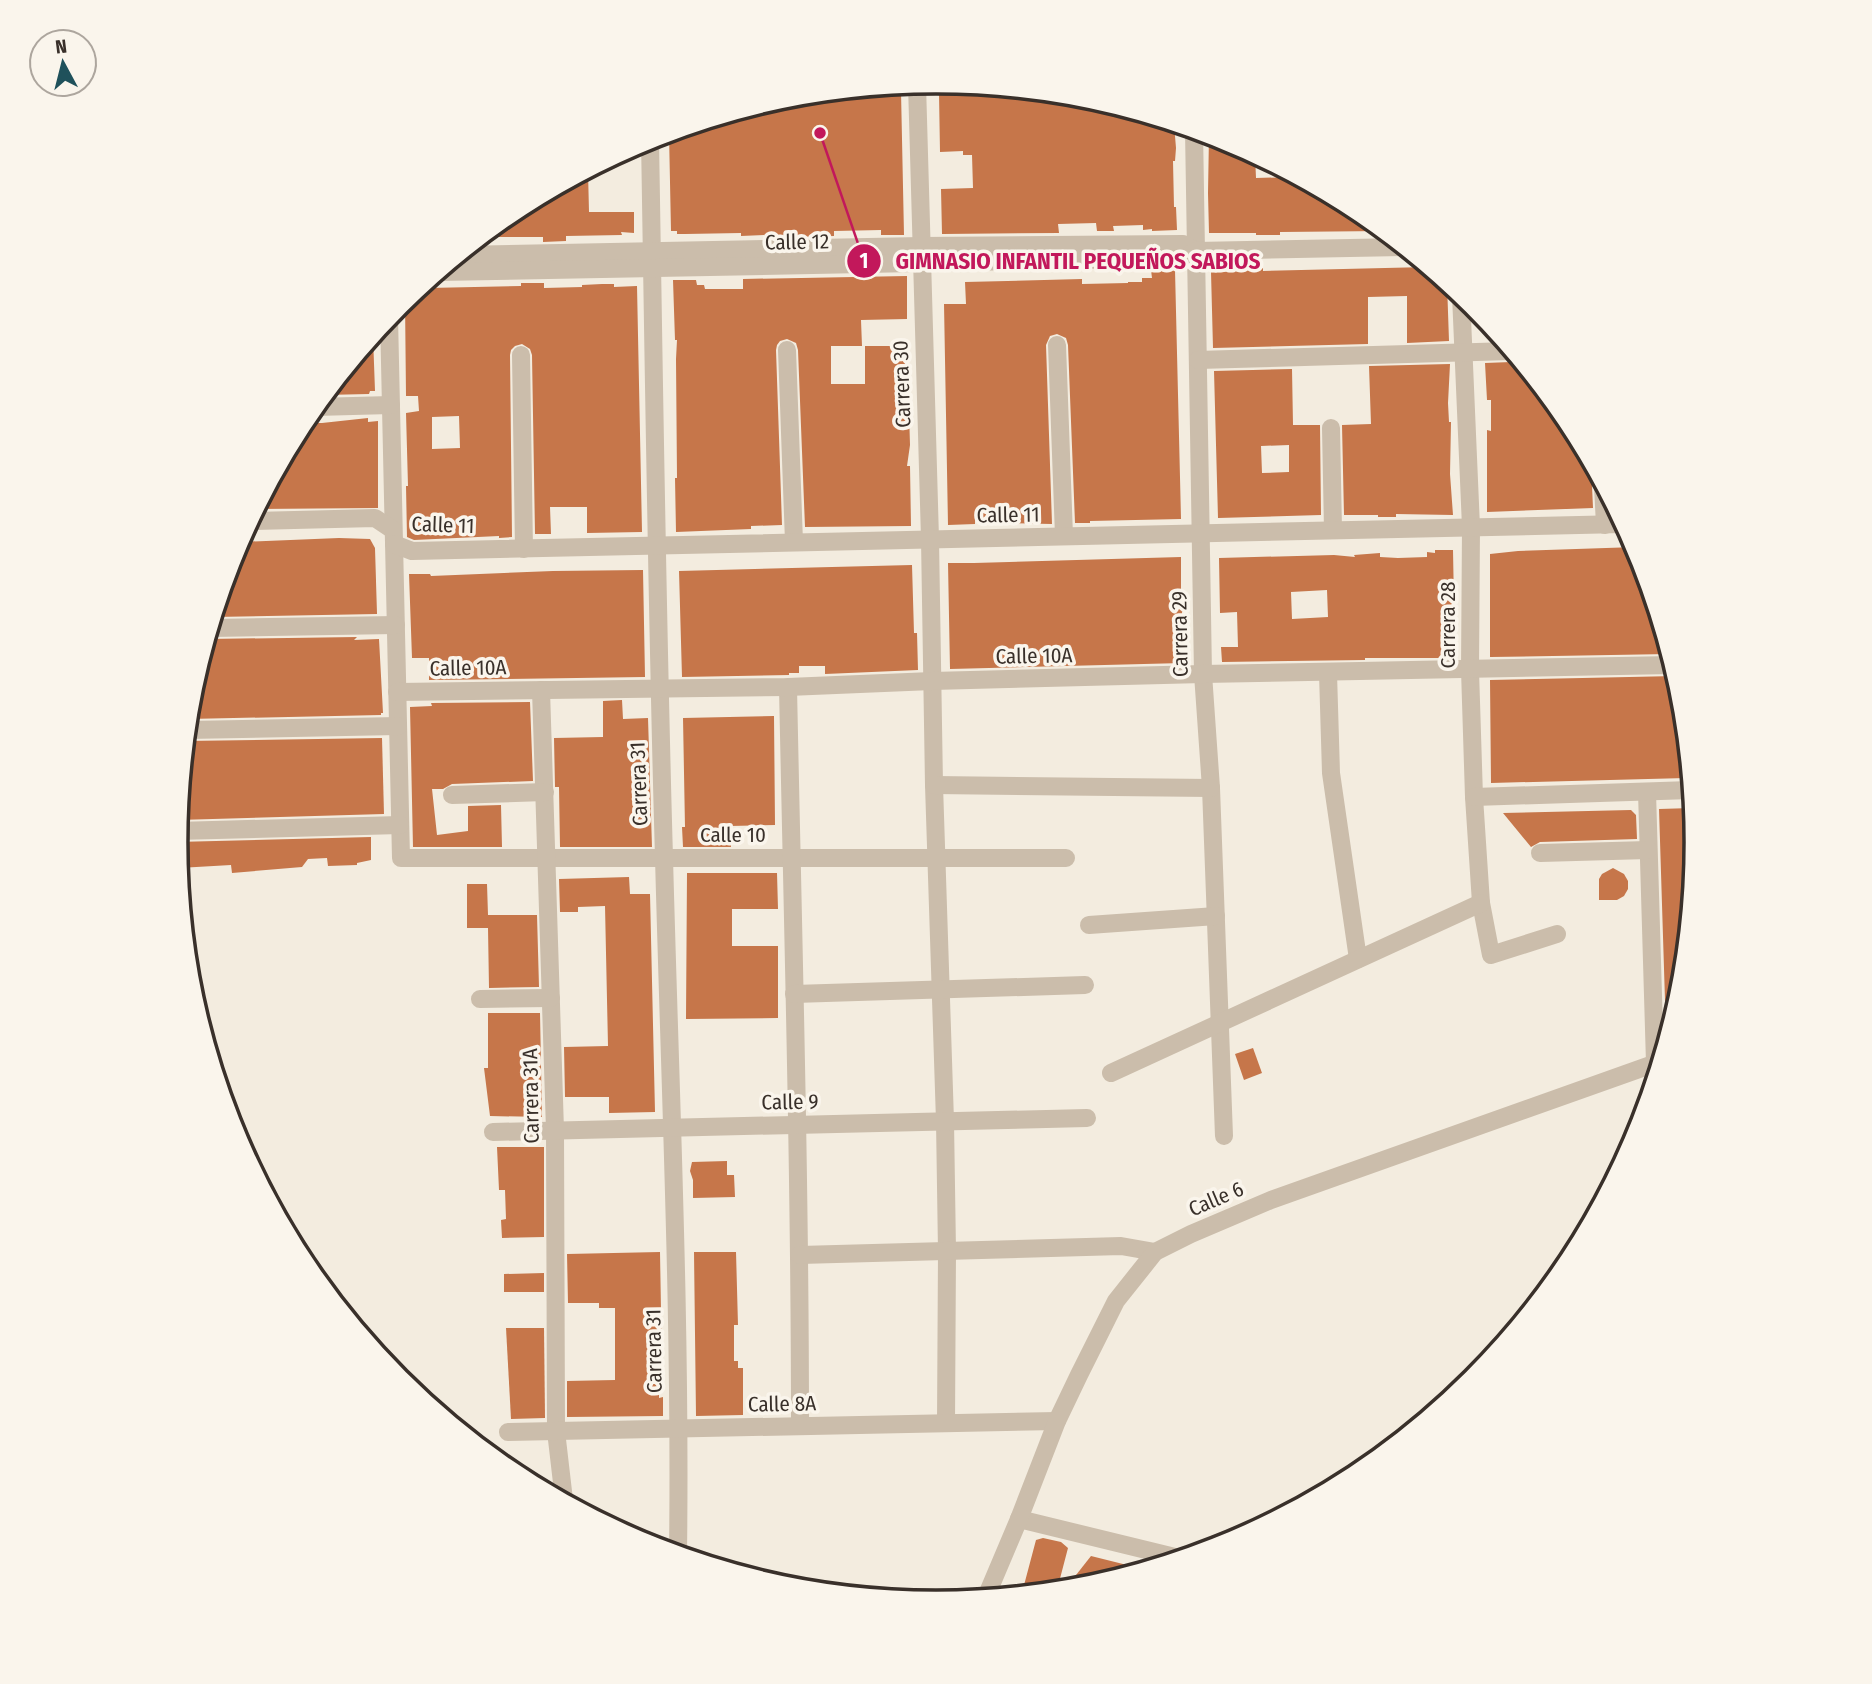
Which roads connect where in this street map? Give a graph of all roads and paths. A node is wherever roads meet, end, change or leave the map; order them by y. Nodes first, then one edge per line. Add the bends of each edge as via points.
1 (917, 95) edge
2 (1194, 141) edge
3 (650, 151) edge
4 (1389, 247) edge
5 (1196, 251) junction
6 (921, 254) junction
7 (473, 255) edge
8 (652, 259) junction
9 (454, 271) edge
10 (1462, 310) edge
11 (389, 332) edge
12 (1058, 345) dead end
13 (787, 350) dead end
14 (1500, 351) edge
15 (1464, 353) junction
16 (521, 355) dead end
17 (1198, 360) junction
18 (391, 405) junction
19 (329, 407) edge
20 (1331, 428) dead end
21 (1604, 507) edge
22 (261, 521) edge
23 (1605, 525) junction
24 (1612, 525) edge
25 (1471, 527) junction
26 (1333, 530) junction
27 (1201, 533) junction
28 (1064, 536) junction
29 (394, 537) junction
30 (930, 539) junction
31 (794, 542) junction
32 (656, 545) junction
33 (524, 548) junction
34 (396, 625) junction
35 (220, 628) edge
36 (1662, 666) edge
37 (1470, 670) junction
38 (1328, 673) junction
39 (1203, 674) junction
40 (932, 681) junction
41 (788, 687) junction
42 (659, 689) junction
43 (541, 690) junction
44 (397, 692) junction
45 (398, 726) junction
46 (197, 730) edge
47 (934, 785) junction
48 (1211, 788) junction
49 (1682, 790) edge
50 (545, 792) junction
51 (1647, 792) junction
52 (452, 794) dead end
53 (1474, 797) junction
54 (400, 825) junction
55 (188, 831) edge
56 (1648, 850) junction
57 (1540, 853) dead end
58 (547, 858) junction
59 (664, 858) junction
60 (791, 858) junction
61 (937, 858) junction
62 (1066, 858) dead end
63 (1481, 903) junction
64 (1216, 916) junction
65 (1089, 925) dead end
66 (1557, 934) dead end
67 (1358, 960) junction
68 (1085, 985) dead end
69 (941, 989) junction
70 (794, 994) junction
71 (551, 998) junction
72 (480, 999) dead end
73 (1220, 1023) junction
74 (1656, 1041) edge
75 (1649, 1066) edge
76 (1111, 1073) dead end
77 (1087, 1118) dead end
78 (945, 1121) junction
79 (796, 1125) junction
80 (672, 1128) junction
81 (555, 1130) junction
82 (493, 1132) dead end
83 (1224, 1136) dead end
84 (947, 1251) junction
85 (1155, 1252) junction
86 (800, 1255) junction
87 (1057, 1421) junction
88 (946, 1423) junction
89 (800, 1426) junction
90 (678, 1428) junction
91 (556, 1431) junction
92 (508, 1432) dead end
93 (563, 1489) edge
94 (1019, 1519) junction
95 (678, 1543) edge
96 (1163, 1554) edge
97 (990, 1587) edge

1 - 6 street, Carrera 30
2 - 5 street, Carrera 29
3 - 8 street, Carrera 31
4 - 5 street, Calle 12
5 - 6 street, Calle 12 via 1184,258
5 - 17 street, Carrera 29
6 - 8 street, Calle 12
6 - 30 street, Carrera 30
7 - 8 street, Calle 12
8 - 9 street, Calle 12
8 - 32 street, Carrera 31
10 - 15 street, Carrera 28
11 - 18 street
12 - 28 street
13 - 31 street
14 - 15 street
15 - 17 street
15 - 25 street, Carrera 28
16 - 33 street
17 - 27 street, Carrera 29
18 - 19 street
18 - 29 street
20 - 26 street
21 - 23 street
22 - 29 street, Calle 11 via 375,518
23 - 24 street, Calle 11
23 - 25 street, Calle 11
25 - 26 street, Calle 11
25 - 37 street, Carrera 28
26 - 27 street, Calle 11
27 - 28 street, Calle 11
27 - 39 street, Carrera 29
28 - 30 street, Calle 11
29 - 33 street, Calle 11 via 412,551
29 - 34 street
30 - 31 street, Calle 11
30 - 40 street, Carrera 30
31 - 32 street, Calle 11
32 - 33 street, Calle 11
32 - 42 street, Carrera 31
34 - 35 street
34 - 44 street
36 - 37 street, Calle 10A
37 - 38 street, Calle 10A
37 - 53 street, Carrera 28
38 - 39 street, Calle 10A
38 - 67 street via 1331,773
39 - 40 street, Calle 10A
39 - 48 street, Carrera 29
40 - 41 street, Calle 10A
40 - 47 street, Carrera 30
41 - 42 street, Calle 10A
41 - 60 street
42 - 43 street, Calle 10A
42 - 59 street, Carrera 31
43 - 44 street, Calle 10A
43 - 50 street, Carrera 31A
44 - 45 street
45 - 46 street
45 - 54 street
47 - 48 street
47 - 61 street, Carrera 30
48 - 64 street, Carrera 29
49 - 51 street
50 - 52 street
50 - 58 street, Carrera 31A
51 - 53 street
51 - 56 street
53 - 63 street, Carrera 28
54 - 55 street
54 - 58 street, Calle 10 via 401,858
56 - 57 street
56 - 74 street
58 - 59 street, Calle 10
58 - 71 street, Carrera 31A
59 - 60 street, Calle 10
59 - 80 street, Carrera 31
60 - 61 street, Calle 10
60 - 70 street
61 - 62 street, Calle 10
61 - 69 street, Carrera 30
63 - 66 street, Carrera 28 via 1491,955
63 - 67 street
64 - 65 street
64 - 73 street, Carrera 29
67 - 73 street
68 - 69 street
69 - 70 street
69 - 78 street, Carrera 30
70 - 79 street
71 - 72 street
71 - 81 street, Carrera 31A
73 - 76 street
73 - 83 street, Carrera 29
75 - 85 street, Calle 6 via 1271,1200
77 - 78 street, Calle 9
78 - 79 street, Calle 9
78 - 84 street, Carrera 30
79 - 80 street, Calle 9
79 - 86 street
80 - 81 street, Calle 9
80 - 90 street, Carrera 31
81 - 82 street, Calle 9
81 - 91 street, Carrera 31A
84 - 85 street via 1121,1246
84 - 86 street
84 - 88 street, Carrera 30
85 - 87 street, Calle 6 via 1116,1301
86 - 89 street
87 - 88 street, Calle 8A
87 - 94 street, Calle 6
88 - 89 street, Calle 8A
89 - 90 street, Calle 8A
90 - 91 street, Calle 8A
90 - 95 street, Carrera 31
91 - 92 street, Calle 8A
91 - 93 street, Carrera 31A
94 - 96 street
94 - 97 street, Calle 6

